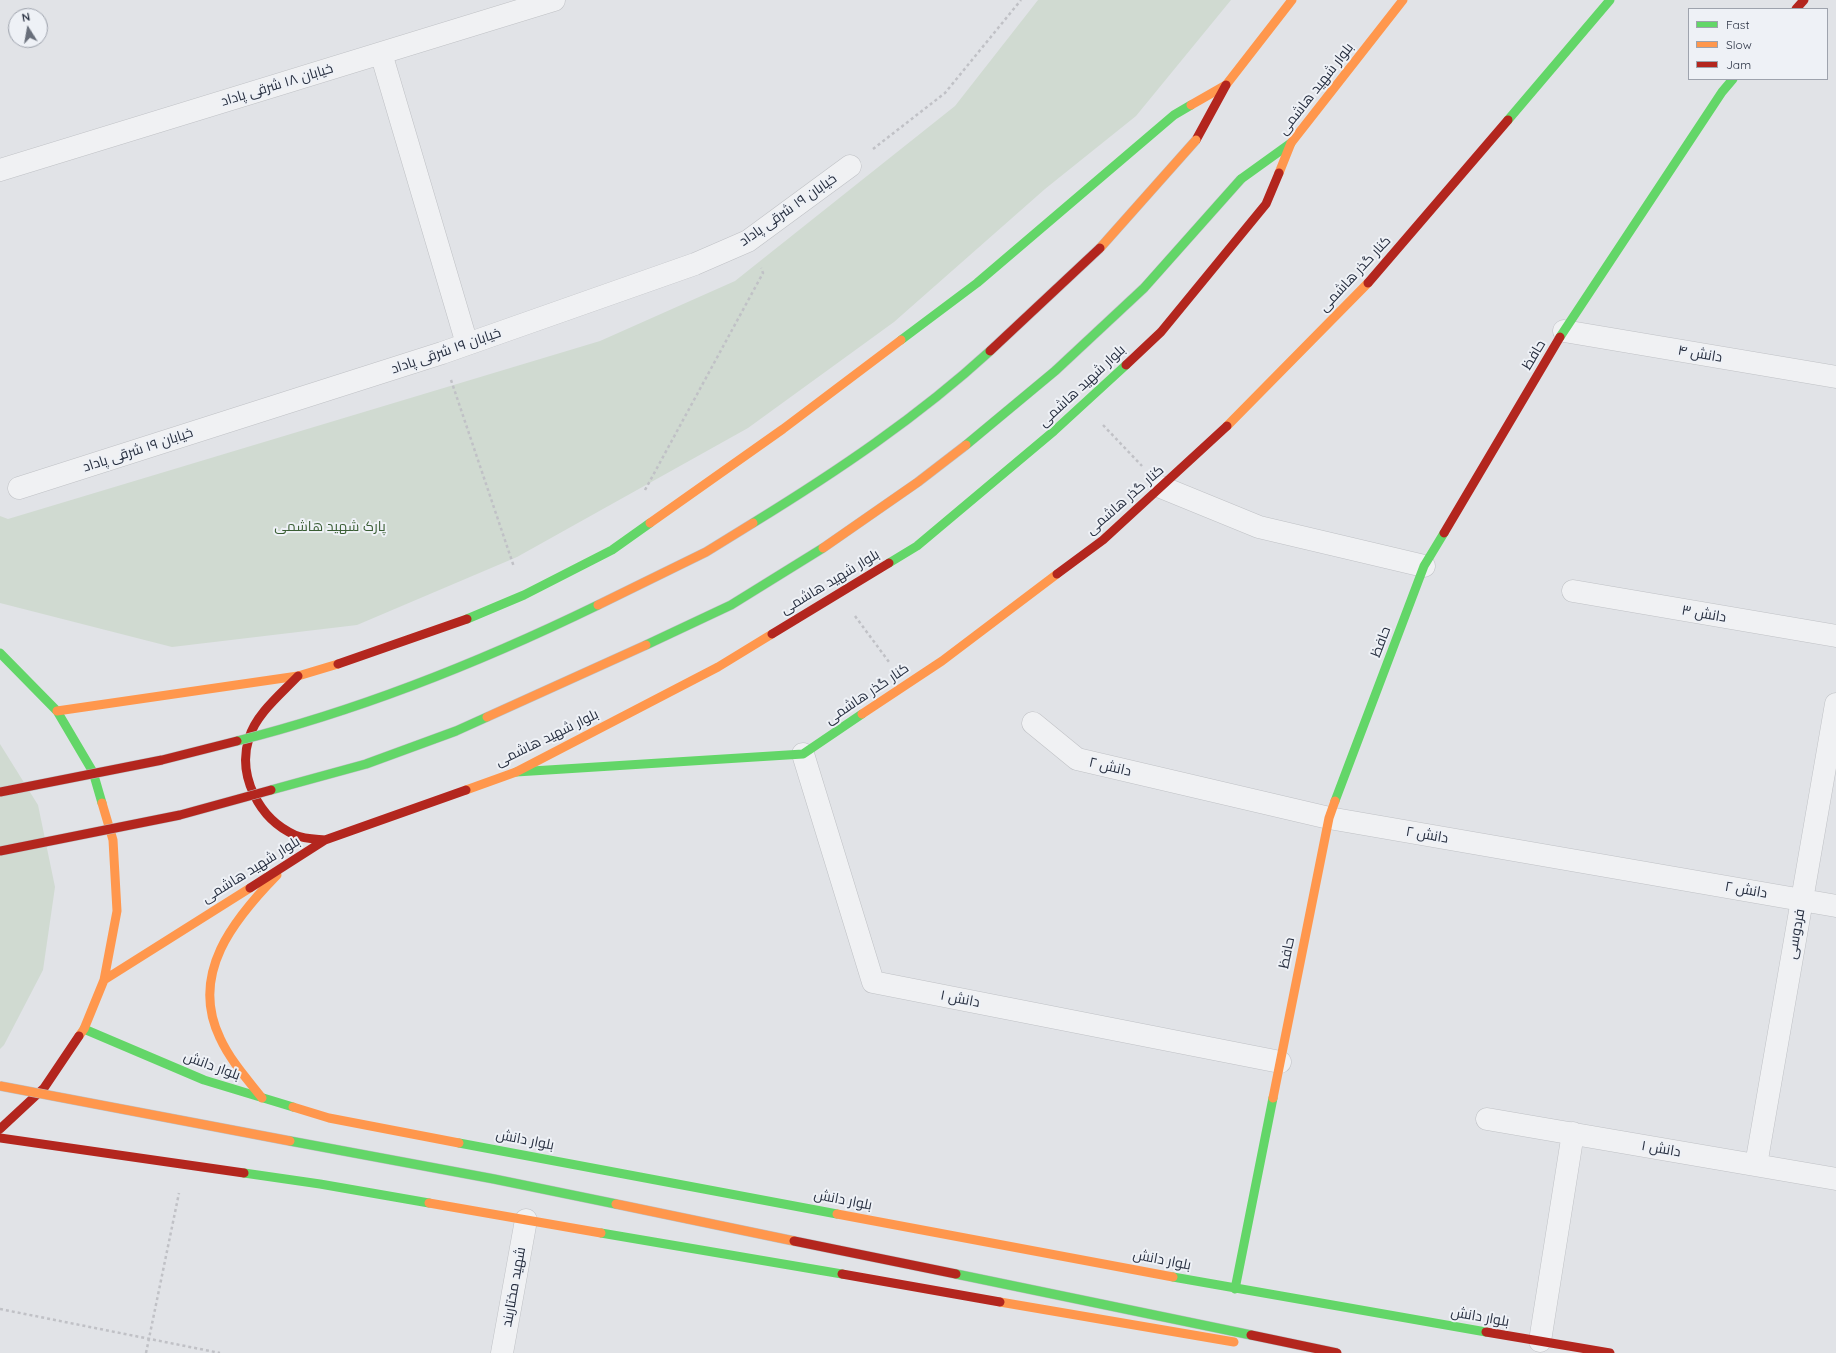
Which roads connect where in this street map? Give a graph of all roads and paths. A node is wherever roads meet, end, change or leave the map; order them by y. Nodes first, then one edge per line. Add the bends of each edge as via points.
1 (554, 0) edge
2 (1021, 0) edge
3 (1292, 0) edge
4 (1403, 0) edge
5 (1610, 0) edge
6 (1804, 0) edge
7 (1797, 8) edge
8 (381, 53) junction
9 (1732, 80) edge
10 (1226, 85) junction
11 (1291, 143) junction
12 (850, 166) joint
13 (0, 170) edge
14 (748, 241) junction
15 (1564, 331) junction
16 (467, 344) junction
17 (442, 353) junction
18 (1836, 377) edge
19 (1084, 404) junction
20 (1161, 487) junction
21 (19, 488) dead end
22 (642, 494) dead end
23 (1424, 566) junction
24 (1573, 591) dead end
25 (838, 593) junction
26 (524, 595) junction
27 (1836, 636) edge
28 (0, 653) edge
29 (298, 676) junction
30 (906, 685) junction
31 (1836, 704) edge
32 (57, 711) junction
33 (1033, 723) dead end
34 (803, 754) junction
35 (516, 772) junction
36 (0, 792) edge
37 (1329, 818) junction
38 (325, 840) junction
39 (0, 851) edge
40 (292, 860) junction
41 (1802, 900) junction
42 (1836, 906) edge
43 (104, 980) junction
44 (84, 1029) junction
45 (1280, 1062) junction
46 (0, 1086) edge
47 (262, 1098) junction
48 (1487, 1119) dead end
49 (0, 1129) edge
50 (1573, 1134) junction
51 (0, 1138) edge
52 (184, 1165) junction
53 (1756, 1165) junction
54 (1836, 1179) edge
55 (526, 1220) junction
56 (1235, 1288) junction
57 (0, 1309) edge
58 (149, 1339) junction
59 (1540, 1341) junction
60 (1226, 1347) edge
61 (146, 1353) edge
62 (220, 1353) edge
63 (502, 1353) edge
64 (1314, 1353) edge
65 (1337, 1353) edge
66 (1610, 1353) edge

1 - 8 street, خیابان ۱۸ شرقی پاداد
2 - 12 path via 946,93
3 - 10 main road
4 - 11 main road, بلوار شهید هاشمی
5 - 20 main road, کنار گذر هاشمی via 1363,288 1247,407
6 - 7 main road
8 - 13 street, خیابان ۱۸ شرقی پاداد
8 - 16 street
9 - 15 main road, حافظ
10 - 26 main road via 1174,115 977,283 784,429 612,550
10 - 36 main road, bridge via 1196,140 1103,246 952,386 885,436 792,499 706,552 563,622 356,706 270,733 162,760
11 - 19 main road, بلوار شهید هاشمی via 1266,204 1161,332
11 - 39 main road, bridge via 1242,179 1144,288 1055,371 986,430 918,482 826,546 731,605 582,676 456,731 366,764 180,815
12 - 14 street, خیابان ۱۹ شرقی پاداد
14 - 16 street, خیابان ۱۹ شرقی پاداد via 695,264
14 - 22 path via 763,274
15 - 18 street, دانش ۴
15 - 23 main road, حافظ
16 - 17 street, خیابان ۱۹ شرقی پاداد
17 - 21 street, خیابان ۱۹ شرقی پاداد
17 - 26 path
19 - 20 path
19 - 25 main road, بلوار شهید هاشمی via 917,546
20 - 23 street via 1259,527
20 - 30 main road, کنار گذر هاشمی via 1103,540 942,661
23 - 37 main road, حافظ
24 - 27 street, دانش ۳
25 - 30 path
25 - 35 main road, بلوار شهید هاشمی via 718,667
26 - 29 main road via 472,618 360,658
28 - 32 main road
29 - 32 main road
29 - 38 main road via 264,712 249,738 246,767 253,796 270,820 295,835
30 - 34 main road, کنار گذر هاشمی
31 - 41 street, فردوسی
32 - 43 main road via 93,772 113,840 116,911
33 - 37 street, دانش ۲ via 1077,759
34 - 35 main road
34 - 45 street, دانش ۱ via 873,982
35 - 38 main road, بلوار شهید هاشمی
37 - 41 street, دانش ۲
37 - 45 main road, حافظ
38 - 40 main road, بلوار شهید هاشمی
40 - 43 main road, بلوار شهید هاشمی
40 - 47 main road via 241,914 223,941 212,969 208,997 214,1024 231,1058
41 - 42 street, دانش ۲
41 - 53 street, فردوسی
43 - 44 main road
44 - 47 main road, بلوار دانش via 204,1080
44 - 49 main road via 44,1088
45 - 56 main road, حافظ
46 - 65 main road, bridge via 494,1179
47 - 56 main road, بلوار دانش via 328,1118
48 - 50 street, دانش ۱
50 - 53 street, دانش ۱
50 - 59 street
51 - 52 main road
52 - 55 main road via 320,1184
52 - 58 path
53 - 54 street, دانش ۱
55 - 60 main road
55 - 63 street, شهید مختاربند
56 - 59 main road, بلوار دانش
57 - 58 path
58 - 61 path
58 - 62 path
59 - 66 main road, بلوار دانش
60 - 64 main road

